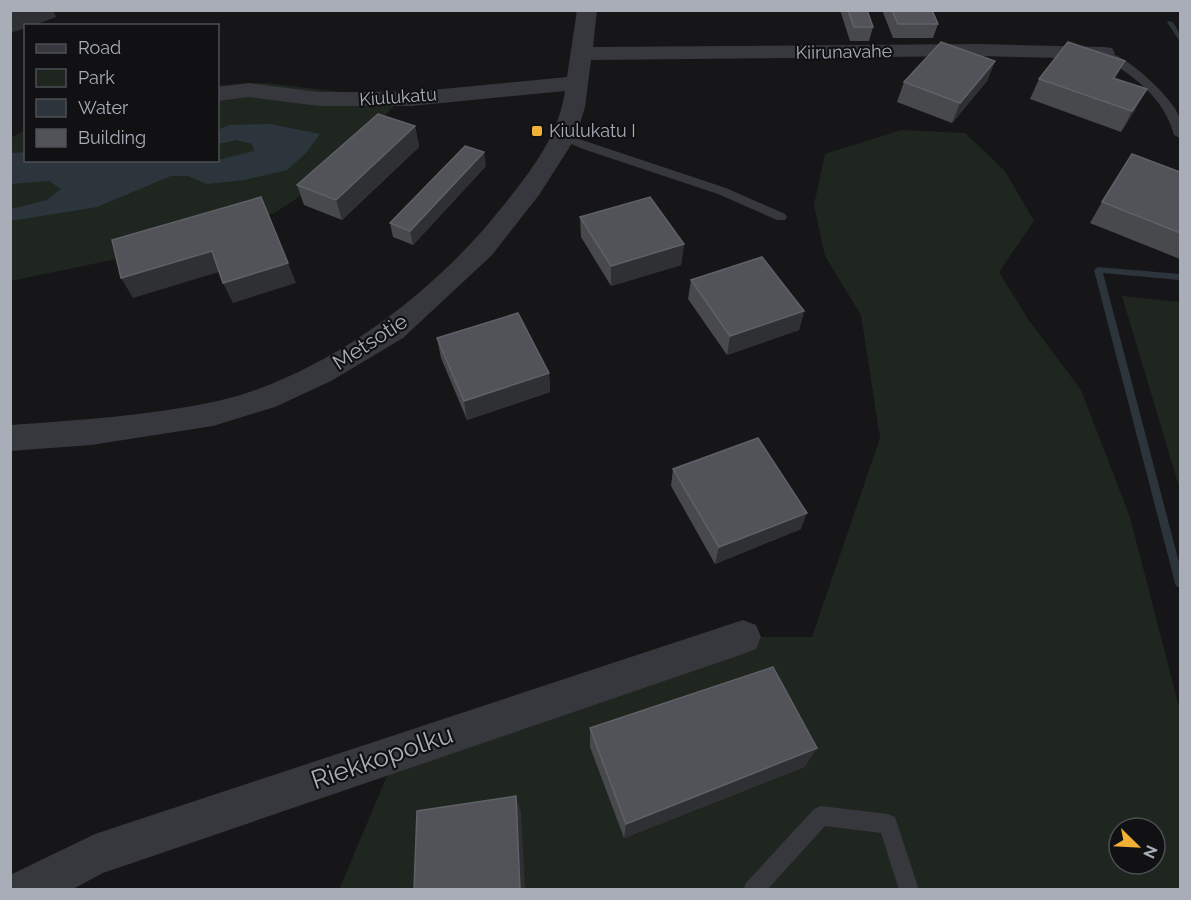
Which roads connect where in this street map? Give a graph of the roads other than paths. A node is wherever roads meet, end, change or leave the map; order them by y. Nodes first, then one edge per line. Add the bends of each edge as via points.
1 (587, 10) edge
2 (1104, 52) joint
3 (583, 54) junction
4 (578, 83) junction
5 (219, 94) edge
6 (1180, 135) edge
7 (564, 137) junction
8 (781, 217) dead end
9 (10, 438) edge
10 (743, 637) dead end
11 (25, 890) edge
12 (753, 890) edge
13 (909, 890) edge

1 - 3 street, Metsotie
2 - 3 street, Kiirunavahe
2 - 6 lane via 1146,82 1178,120
3 - 4 street, Metsotie
4 - 5 street, Kiulukatu via 411,99 319,99 249,90
4 - 7 street, Metsotie
7 - 8 lane via 722,191
7 - 9 street, Metsotie via 483,249 393,331 321,373 264,399 213,414 91,432
10 - 11 street, Riekkopolku via 95,855
12 - 13 lane via 821,816 888,824

